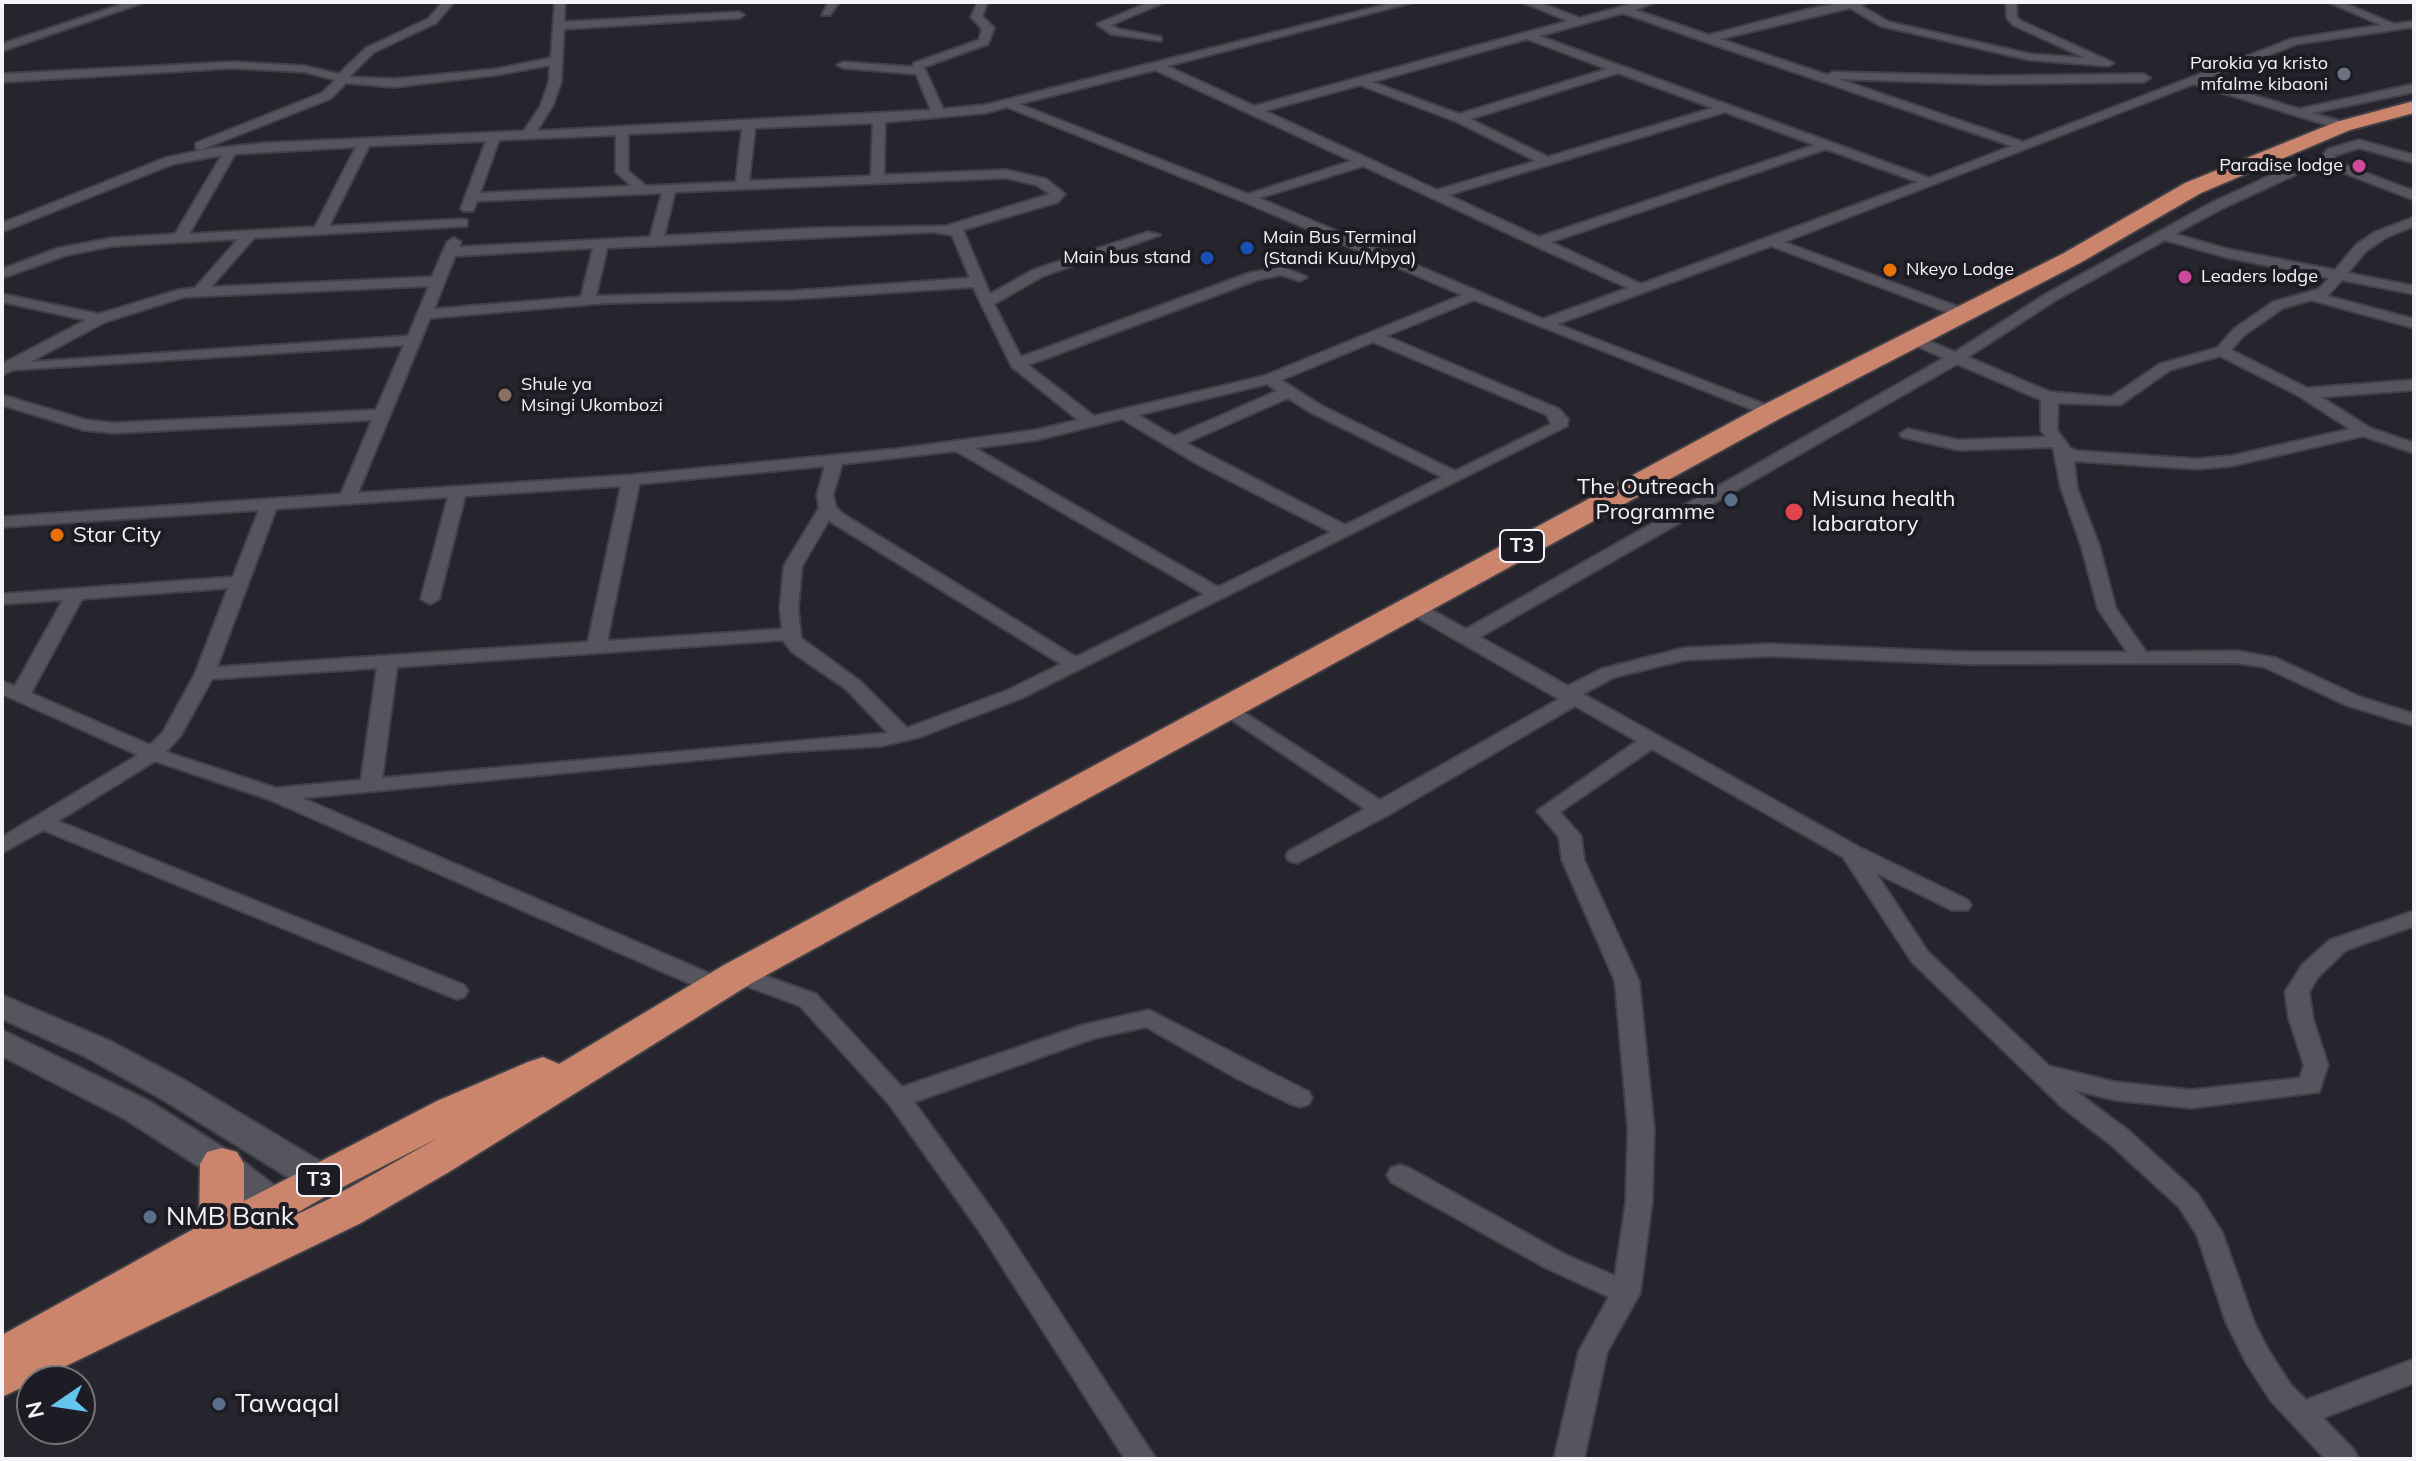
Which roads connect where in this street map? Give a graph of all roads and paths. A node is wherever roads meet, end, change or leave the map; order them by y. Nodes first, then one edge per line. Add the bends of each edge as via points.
1 (140, 2) edge
2 (449, 2) edge
3 (560, 2) edge
4 (834, 2) edge
5 (983, 2) edge
6 (1160, 2) edge
7 (1409, 2) edge
8 (1527, 2) edge
9 (1651, 2) edge
10 (1866, 2) edge
11 (2011, 2) edge
12 (2333, 2) edge
13 (1851, 4) junction
14 (1622, 9) junction
15 (826, 13) dead end
16 (739, 15) dead end
17 (1578, 21) junction
18 (2414, 24) edge
19 (558, 26) junction
20 (2393, 26) junction
21 (1528, 36) junction
22 (1157, 39) dead end
23 (1707, 39) junction
24 (2, 48) edge
25 (556, 60) junction
26 (2108, 63) junction
27 (843, 65) dead end
28 (1159, 67) junction
29 (1617, 69) junction
30 (922, 71) junction
31 (1805, 72) junction
32 (2, 78) edge
33 (2144, 78) junction
34 (343, 80) junction
35 (1360, 81) junction
36 (2195, 81) junction
37 (2414, 88) edge
38 (2172, 90) junction
39 (1011, 105) junction
40 (2414, 107) edge
41 (1721, 109) junction
42 (1255, 110) junction
43 (2299, 112) junction
44 (939, 114) junction
45 (1459, 118) junction
46 (879, 119) junction
47 (749, 125) junction
48 (2343, 126) junction
49 (622, 131) junction
50 (528, 135) junction
51 (494, 137) junction
52 (365, 142) junction
53 (2021, 145) junction
54 (1823, 146) junction
55 (232, 149) junction
56 (2414, 159) edge
57 (169, 161) junction
58 (1547, 161) junction
59 (2324, 161) junction
60 (1361, 162) junction
61 (877, 178) junction
62 (1926, 181) junction
63 (742, 184) junction
64 (670, 187) junction
65 (642, 189) junction
66 (1438, 194) junction
67 (2414, 196) edge
68 (473, 197) junction
69 (1247, 198) junction
70 (2414, 221) edge
71 (462, 223) junction
72 (2, 228) edge
73 (320, 230) junction
74 (948, 230) junction
75 (250, 234) junction
76 (1153, 235) dead end
77 (2163, 235) junction
78 (180, 238) junction
79 (656, 241) junction
80 (1769, 241) junction
81 (1538, 242) junction
82 (601, 245) junction
83 (450, 252) junction
84 (2340, 273) junction
85 (2, 274) edge
86 (1300, 277) dead end
87 (438, 281) junction
88 (977, 282) junction
89 (1639, 288) junction
90 (2414, 290) edge
91 (200, 291) junction
92 (1473, 295) junction
93 (2312, 296) junction
94 (2, 298) edge
95 (587, 301) junction
96 (987, 302) junction
97 (1962, 313) junction
98 (424, 314) junction
99 (100, 319) junction
100 (1543, 324) junction
101 (2414, 324) edge
102 (1375, 337) junction
103 (1910, 338) junction
104 (413, 340) junction
105 (2222, 351) junction
106 (1956, 358) junction
107 (1017, 364) junction
108 (2, 369) edge
109 (1269, 379) junction
110 (2414, 385) edge
111 (1289, 392) junction
112 (2305, 393) junction
113 (2047, 397) junction
114 (2, 400) edge
115 (1771, 412) junction
116 (381, 415) junction
117 (1126, 415) junction
118 (1092, 423) junction
119 (2364, 431) junction
120 (1908, 434) dead end
121 (1172, 443) junction
122 (959, 446) junction
123 (2060, 447) junction
124 (2414, 448) edge
125 (835, 459) junction
126 (1455, 477) junction
127 (631, 480) junction
128 (457, 494) junction
129 (347, 500) junction
130 (269, 505) junction
131 (828, 508) junction
132 (2, 522) edge
133 (1343, 531) junction
134 (238, 582) junction
135 (1217, 594) junction
136 (75, 595) junction
137 (2, 599) edge
138 (430, 599) dead end
139 (1411, 606) junction
140 (791, 634) junction
141 (1466, 637) junction
142 (596, 647) junction
143 (2139, 655) junction
144 (388, 660) junction
145 (1074, 664) junction
146 (205, 674) junction
147 (11, 690) edge
148 (1569, 697) junction
149 (1224, 708) junction
150 (2414, 720) edge
151 (903, 736) junction
152 (1650, 741) junction
153 (153, 754) junction
154 (371, 785) junction
155 (275, 794) junction
156 (1381, 810) junction
157 (42, 822) junction
158 (2, 846) edge
159 (1851, 852) junction
160 (1297, 856) dead end
161 (1960, 905) dead end
162 (2414, 918) edge
163 (728, 980) junction
164 (456, 991) dead end
165 (2, 1006) edge
166 (649, 1026) junction
167 (2, 1042) edge
168 (2043, 1073) junction
169 (898, 1098) junction
170 (1300, 1098) dead end
171 (222, 1164) junction
172 (1400, 1175) dead end
173 (320, 1179) junction
174 (284, 1222) junction
175 (221, 1236) junction
176 (1626, 1293) junction
177 (2, 1358) edge
178 (2414, 1371) edge
179 (2, 1377) edge
180 (2300, 1414) junction
181 (1141, 1459) edge
182 (1569, 1459) edge
183 (2344, 1459) edge

1 - 24 street
2 - 34 street via 423,26 374,47
3 - 19 street
4 - 15 street
5 - 30 street via 976,17 990,32 984,42 920,63
6 - 22 street via 1102,24 1115,32
7 - 28 street
8 - 17 street
9 - 14 street
10 - 13 street
11 - 26 street via 2012,18 2028,31
12 - 20 street
13 - 23 street
13 - 26 street via 1880,22 1905,29 2030,57
14 - 17 street
14 - 23 street
16 - 19 street
17 - 21 street
18 - 20 street
19 - 25 street
20 - 36 street via 2295,41
21 - 29 street
21 - 35 street
23 - 31 street
25 - 34 street via 406,82
25 - 50 street via 547,105
26 - 33 street
27 - 30 street
28 - 39 street
28 - 42 street
29 - 41 street
29 - 45 street
30 - 44 street
31 - 33 street via 1988,80
31 - 53 street
32 - 34 street via 233,65 305,69
33 - 38 street
34 - 57 street via 315,102
35 - 42 street
35 - 45 street
36 - 38 street
36 - 43 street
37 - 43 street
38 - 53 street
39 - 44 street
39 - 69 street
40 - 48 highway, T3
41 - 54 street
41 - 58 street
42 - 60 street
43 - 48 street
44 - 46 street
45 - 58 street
46 - 47 street
46 - 61 street
47 - 49 street
47 - 63 street
48 - 97 highway, T3 via 2193,188
49 - 50 street
49 - 65 street via 622,172
50 - 51 street
51 - 52 street
51 - 68 street
52 - 55 street
52 - 73 street
53 - 62 street
54 - 62 street
54 - 81 street
55 - 57 street
55 - 78 street
56 - 59 street via 2359,144 2332,152
57 - 72 street
58 - 66 street
59 - 67 street
59 - 77 street via 2300,167
60 - 66 street
60 - 69 street
61 - 63 street
61 - 74 street via 1017,174 1058,194
62 - 80 street
63 - 64 street
64 - 65 street
64 - 79 street
65 - 68 street
66 - 81 street
68 - 71 street
69 - 92 street
70 - 84 street via 2361,248
71 - 73 street
71 - 83 street
73 - 75 street
74 - 79 street
74 - 88 street via 960,235
75 - 78 street
75 - 91 street
76 - 96 street via 1038,273
77 - 84 street via 2225,253
77 - 106 street
78 - 85 street via 83,246
79 - 82 street
80 - 89 street
80 - 97 street
81 - 89 street
82 - 83 street
82 - 95 street
83 - 87 street
84 - 90 street
84 - 93 street via 2324,292
86 - 107 street via 1282,271 1254,276
87 - 91 street
87 - 98 street
88 - 95 street via 815,294
88 - 96 street
89 - 100 street
91 - 99 street
92 - 100 street
92 - 102 street
93 - 101 street
93 - 105 street via 2288,301 2254,320
94 - 99 street
95 - 98 street
96 - 107 street
97 - 103 highway, T3
98 - 104 street
99 - 108 street
100 - 115 street
102 - 109 street
102 - 126 street via 1560,419 1559,426
103 - 106 street
103 - 115 highway, T3
104 - 108 street
104 - 116 street
105 - 112 street
105 - 113 street via 2165,367 2114,402
106 - 113 street
106 - 141 street
107 - 118 street
109 - 111 street
109 - 117 street
110 - 112 street
111 - 121 street
111 - 126 street
112 - 119 street
113 - 123 street via 2049,430
114 - 116 street via 84,425 114,428
115 - 139 highway, T3
116 - 129 street
117 - 118 street
117 - 121 street
118 - 122 street
119 - 123 street via 2197,464 2092,459
119 - 124 street
120 - 123 street via 1958,445
121 - 133 street
122 - 125 street
122 - 135 street
123 - 143 street via 2107,609
125 - 127 street
125 - 131 street via 825,495
126 - 133 street
127 - 128 street
127 - 142 street
128 - 129 street
128 - 138 street
129 - 130 street
130 - 132 street
130 - 134 street
131 - 140 street via 793,566
131 - 145 street
133 - 135 street
134 - 136 street
134 - 146 street
135 - 145 street
136 - 137 street
136 - 147 street
139 - 141 street
139 - 149 highway, T3
140 - 142 street
140 - 151 street via 799,648 853,685
141 - 148 street
142 - 144 street
143 - 148 street via 1967,658 1770,650 1684,654 1608,673
143 - 150 street via 2263,660 2353,701
144 - 146 street
144 - 154 street
145 - 151 street via 989,706
146 - 153 street via 185,714
147 - 153 street
148 - 152 street
148 - 156 street
149 - 156 street
149 - 163 highway, T3
151 - 154 street
152 - 159 street
152 - 176 street via 1548,811 1570,836 1573,860 1627,981 1641,1129 1639,1202
153 - 155 street
153 - 157 street
154 - 155 street
155 - 163 street
156 - 160 street
157 - 158 street
157 - 164 street
159 - 161 street
159 - 168 street via 1920,957
162 - 168 street via 2338,945 2310,971 2297,992 2316,1065 2310,1086 2178,1098 2115,1091
163 - 166 highway, T3
163 - 169 street via 808,1000
165 - 173 main road via 174,1090
166 - 173 highway, T3 via 452,1112
166 - 174 highway, T3 via 434,1161
167 - 171 main road via 124,1103
168 - 180 street via 2188,1200 2209,1232 2257,1356
169 - 170 street via 1091,1031 1149,1018
169 - 181 street via 989,1225
171 - 174 main road
171 - 175 highway
172 - 176 street via 1555,1261
173 - 174 highway, T3
174 - 175 highway, T3
174 - 179 highway, T3
175 - 177 highway, T3
176 - 182 street via 1593,1351
178 - 180 street
180 - 183 street

